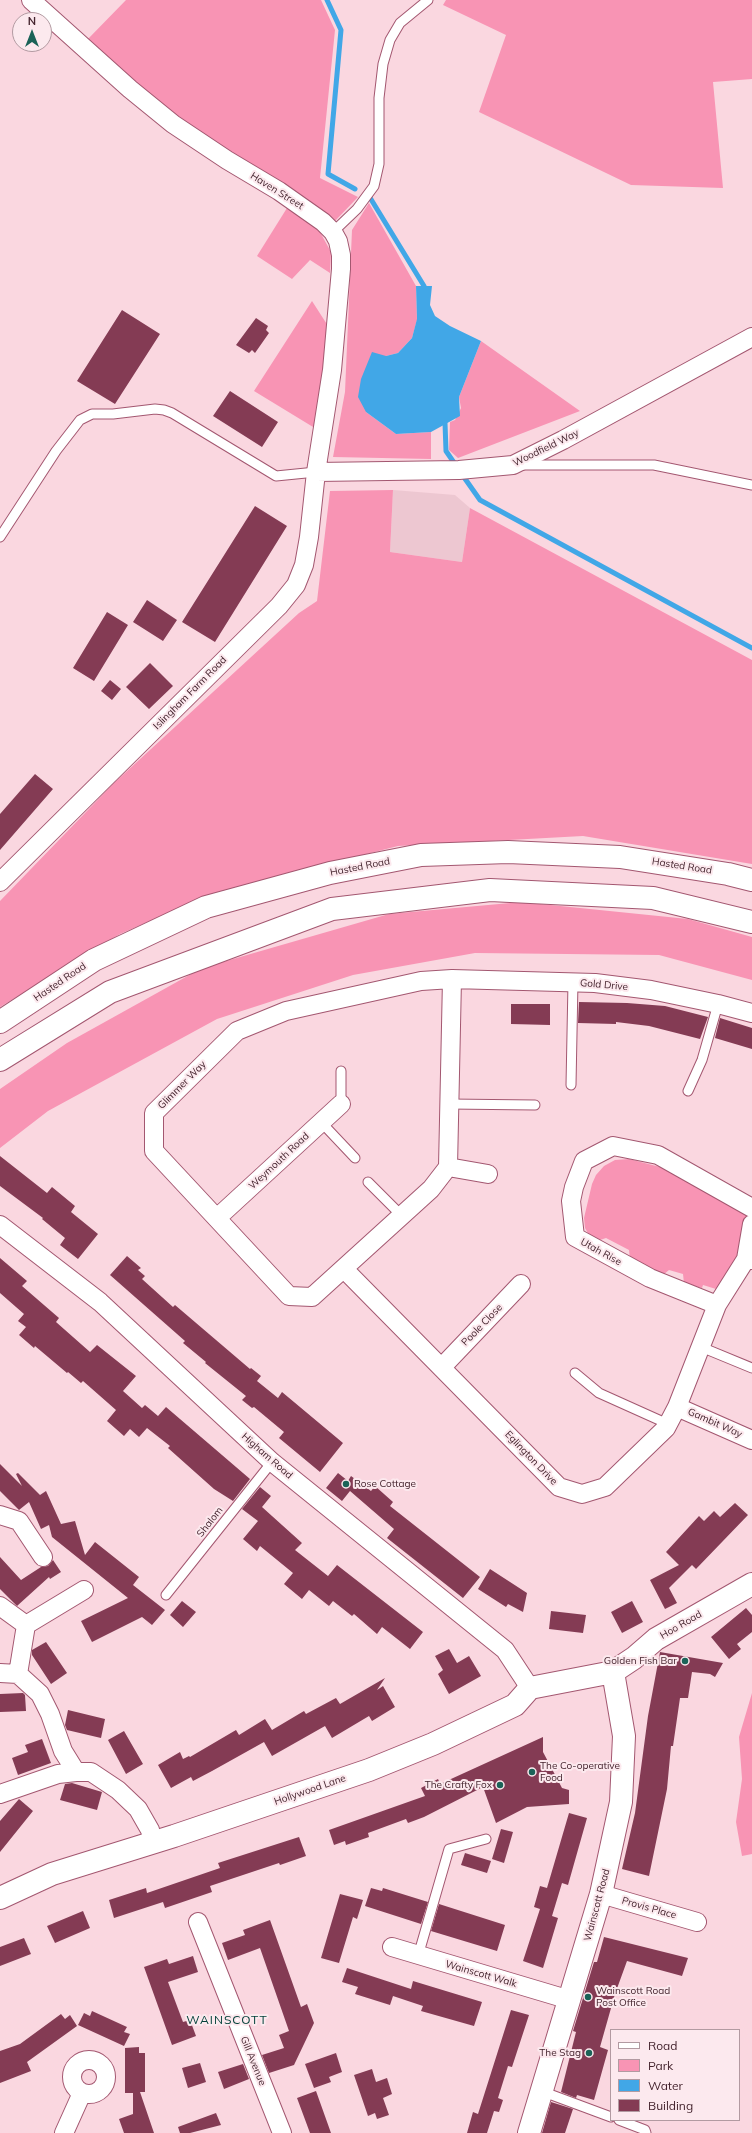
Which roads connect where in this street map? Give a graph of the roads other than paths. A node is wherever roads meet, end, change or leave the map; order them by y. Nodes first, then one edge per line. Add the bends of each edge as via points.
1 (31, 0) edge
2 (428, 0) edge
3 (333, 232) junction
4 (752, 337) edge
5 (513, 465) junction
6 (316, 472) junction
7 (752, 485) edge
8 (0, 537) edge
9 (752, 880) edge
10 (0, 882) edge
11 (752, 922) edge
12 (452, 979) junction
13 (573, 982) junction
14 (718, 1004) junction
15 (752, 1014) edge
16 (0, 1022) edge
17 (0, 1060) edge
18 (341, 1071) dead end
19 (571, 1085) dead end
20 (688, 1091) dead end
21 (341, 1104) joint
22 (450, 1104) junction
23 (535, 1105) dead end
24 (321, 1122) junction
25 (355, 1158) dead end
26 (448, 1167) junction
27 (488, 1174) dead end
28 (368, 1182) dead end
29 (752, 1208) edge
30 (402, 1216) junction
31 (217, 1218) junction
32 (0, 1225) edge
33 (751, 1230) edge
34 (749, 1259) edge
35 (344, 1270) junction
36 (522, 1284) dead end
37 (717, 1305) junction
38 (701, 1347) junction
39 (442, 1367) junction
40 (752, 1368) edge
41 (575, 1373) dead end
42 (677, 1407) junction
43 (668, 1424) junction
44 (752, 1440) edge
45 (272, 1462) junction
46 (0, 1515) edge
47 (43, 1557) dead end
48 (752, 1584) edge
49 (84, 1590) dead end
50 (166, 1595) dead end
51 (0, 1606) edge
52 (26, 1625) junction
53 (612, 1672) junction
54 (0, 1673) edge
55 (18, 1674) junction
56 (530, 1688) junction
57 (76, 1772) junction
58 (0, 1794) edge
59 (486, 1839) dead end
60 (153, 1842) junction
61 (600, 1894) junction
62 (0, 1898) edge
63 (198, 1922) dead end
64 (697, 1922) dead end
65 (392, 1947) dead end
66 (418, 1956) junction
67 (570, 2000) junction
68 (541, 2091) junction
69 (82, 2093) dead end
70 (610, 2117) edge
71 (622, 2121) edge
72 (64, 2133) edge
73 (282, 2133) edge
74 (529, 2133) edge
75 (646, 2133) edge

1 - 3 street, Haven Street via 173,124 314,214
2 - 3 lane via 400,23 390,40 383,64 378,98 378,164 374,186 357,209
3 - 6 street, Haven Street via 341,255 339,299 332,370
4 - 5 street, Woodfield Way
5 - 6 street, Woodfield Way via 459,470
5 - 7 lane via 654,465
6 - 8 lane via 276,476 164,410 92,414 80,420 56,451
6 - 10 street, Islingham Farm Road via 309,537 304,565 296,584 279,606
9 - 16 main road, Hasted Road via 620,857 508,852 421,855 330,873 206,907 94,960
11 - 17 main road via 654,898 490,890 332,909 110,992
12 - 13 street, Gold Drive
12 - 22 street
12 - 31 street, Glimmer Way via 421,981 286,1011 236,1031 154,1113 154,1151
13 - 14 street, Gold Drive via 651,990
13 - 19 lane
14 - 15 street, Gold Drive
14 - 20 lane via 702,1060
18 - 21 lane
21 - 24 street, Weymouth Road
22 - 23 lane
22 - 26 street
24 - 25 lane
24 - 31 street, Weymouth Road
26 - 27 street
26 - 30 street, Glimmer Way via 431,1189
28 - 30 lane
29 - 37 street, Utah Rise via 658,1155 612,1146 584,1161 567,1190 571,1200 575,1237 650,1278
30 - 35 street, Glimmer Way
31 - 35 street, Glimmer Way via 289,1296 312,1297
32 - 45 street, Higham Road via 100,1302
33 - 34 street
34 - 37 street, Eglington Drive
35 - 39 street, Eglington Drive
36 - 39 street, Poole Close
37 - 38 street, Eglington Drive
38 - 40 lane
38 - 42 street, Eglington Drive
39 - 43 street, Eglington Drive via 559,1487 582,1494 605,1488
41 - 43 lane via 599,1393
42 - 43 street, Eglington Drive
42 - 44 street, Gambit Way
45 - 50 lane, Shalom
45 - 56 street, Higham Road via 505,1650
46 - 47 street via 19,1521
48 - 53 main road, Hoo Road via 656,1640
49 - 52 street
51 - 52 street
52 - 55 street
53 - 56 main road
53 - 61 main road, Wainscott Road via 624,1736 621,1802
54 - 55 street
55 - 57 street via 40,1694 63,1751
56 - 60 main road, Hollywood Lane via 515,1705 426,1747 369,1770
57 - 58 street via 58,1774
57 - 60 street via 91,1772 118,1790 138,1809 150,1830
59 - 66 lane via 450,1849
60 - 62 main road, Hollywood Lane via 52,1874
61 - 64 street, Provis Place
61 - 67 main road, Wainscott Road
63 - 73 street, Gill Avenue
65 - 66 street, Wainscott Walk
66 - 67 street, Wainscott Walk
67 - 68 main road, Wainscott Road
68 - 70 lane
68 - 74 main road, Wainscott Road
69 - 72 street
71 - 75 lane via 645,2130

